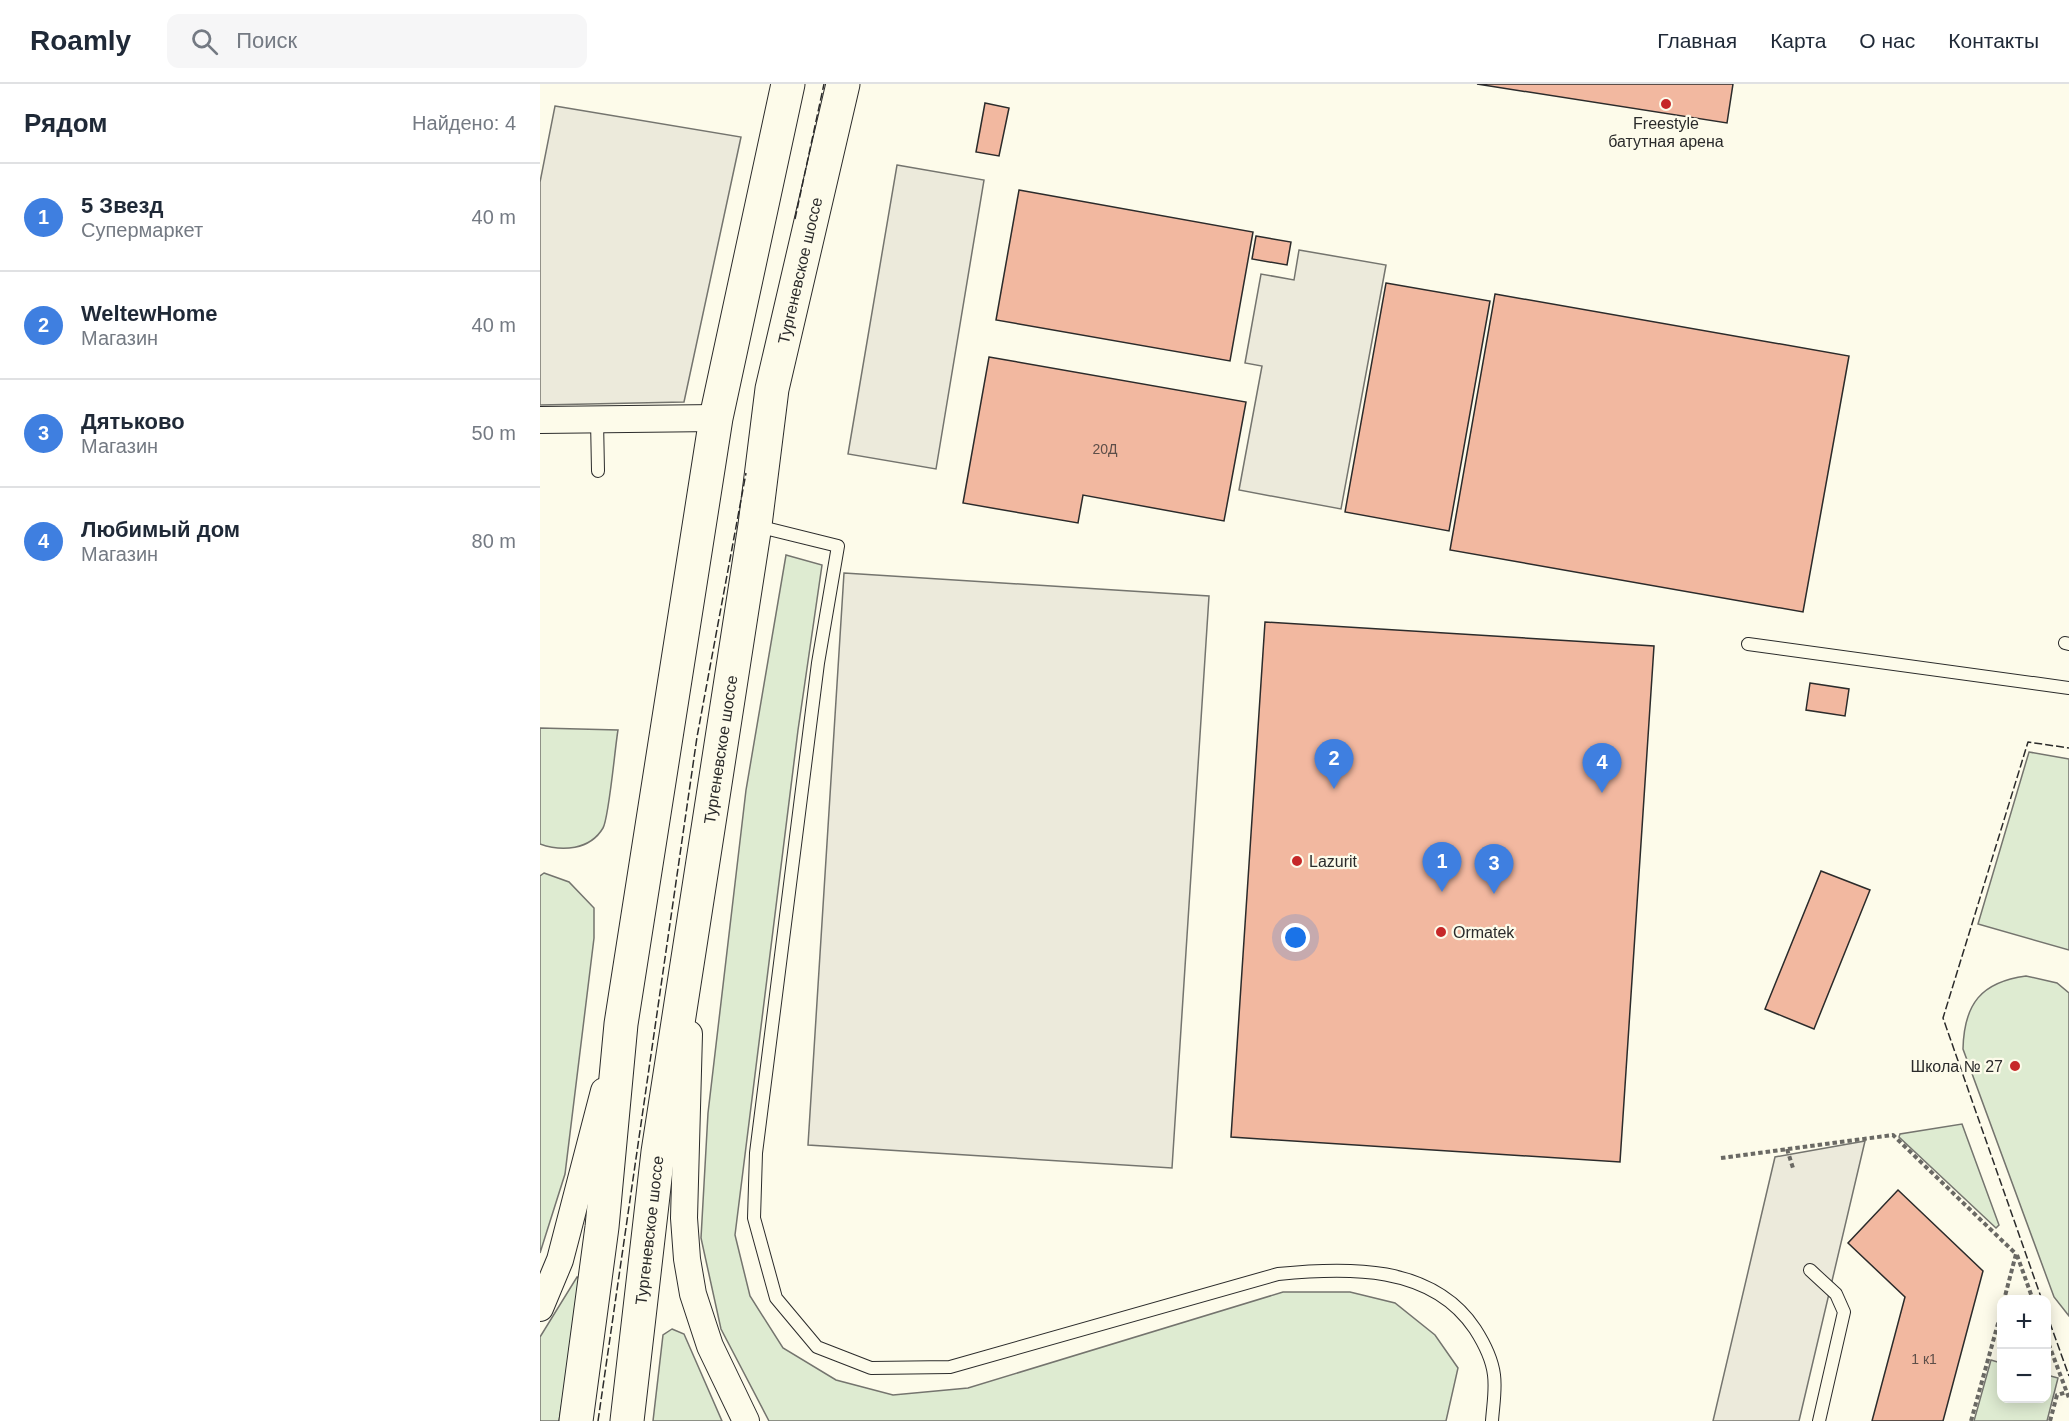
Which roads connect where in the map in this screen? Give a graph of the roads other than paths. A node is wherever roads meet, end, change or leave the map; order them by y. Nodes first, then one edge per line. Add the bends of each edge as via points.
1 (788, 84) edge
2 (843, 84) edge
3 (717, 418) junction
4 (540, 420) edge
5 (597, 420) junction
6 (598, 471) dead end
7 (755, 525) junction
8 (1748, 645) dead end
9 (2069, 688) edge
10 (691, 948) junction
11 (621, 1024) junction
12 (1810, 1270) dead end
13 (540, 1308) edge
14 (576, 1421) edge
15 (627, 1421) edge
16 (746, 1421) edge
17 (1490, 1421) edge
18 (1819, 1421) edge

1 - 3 highway
2 - 7 highway, Тургеневское шоссе via 772,389
3 - 5 street
3 - 11 highway
4 - 5 street
5 - 6 lane
7 - 10 highway, Тургеневское шоссе
7 - 17 lane via 838,546 818,663 756,1153 754,1218 776,1298 789,1315 817,1347 871,1368 950,1368 1278,1274 1330,1269 1391,1274 1436,1291 1467,1316 1486,1345 1494,1374
8 - 9 lane
10 - 15 highway, Тургеневское шоссе via 658,1152
10 - 16 street via 684,1218 687,1259 693,1294 710,1346
11 - 13 street via 560,1260
11 - 14 highway via 602,1227
12 - 18 lane via 1836,1294 1844,1312

